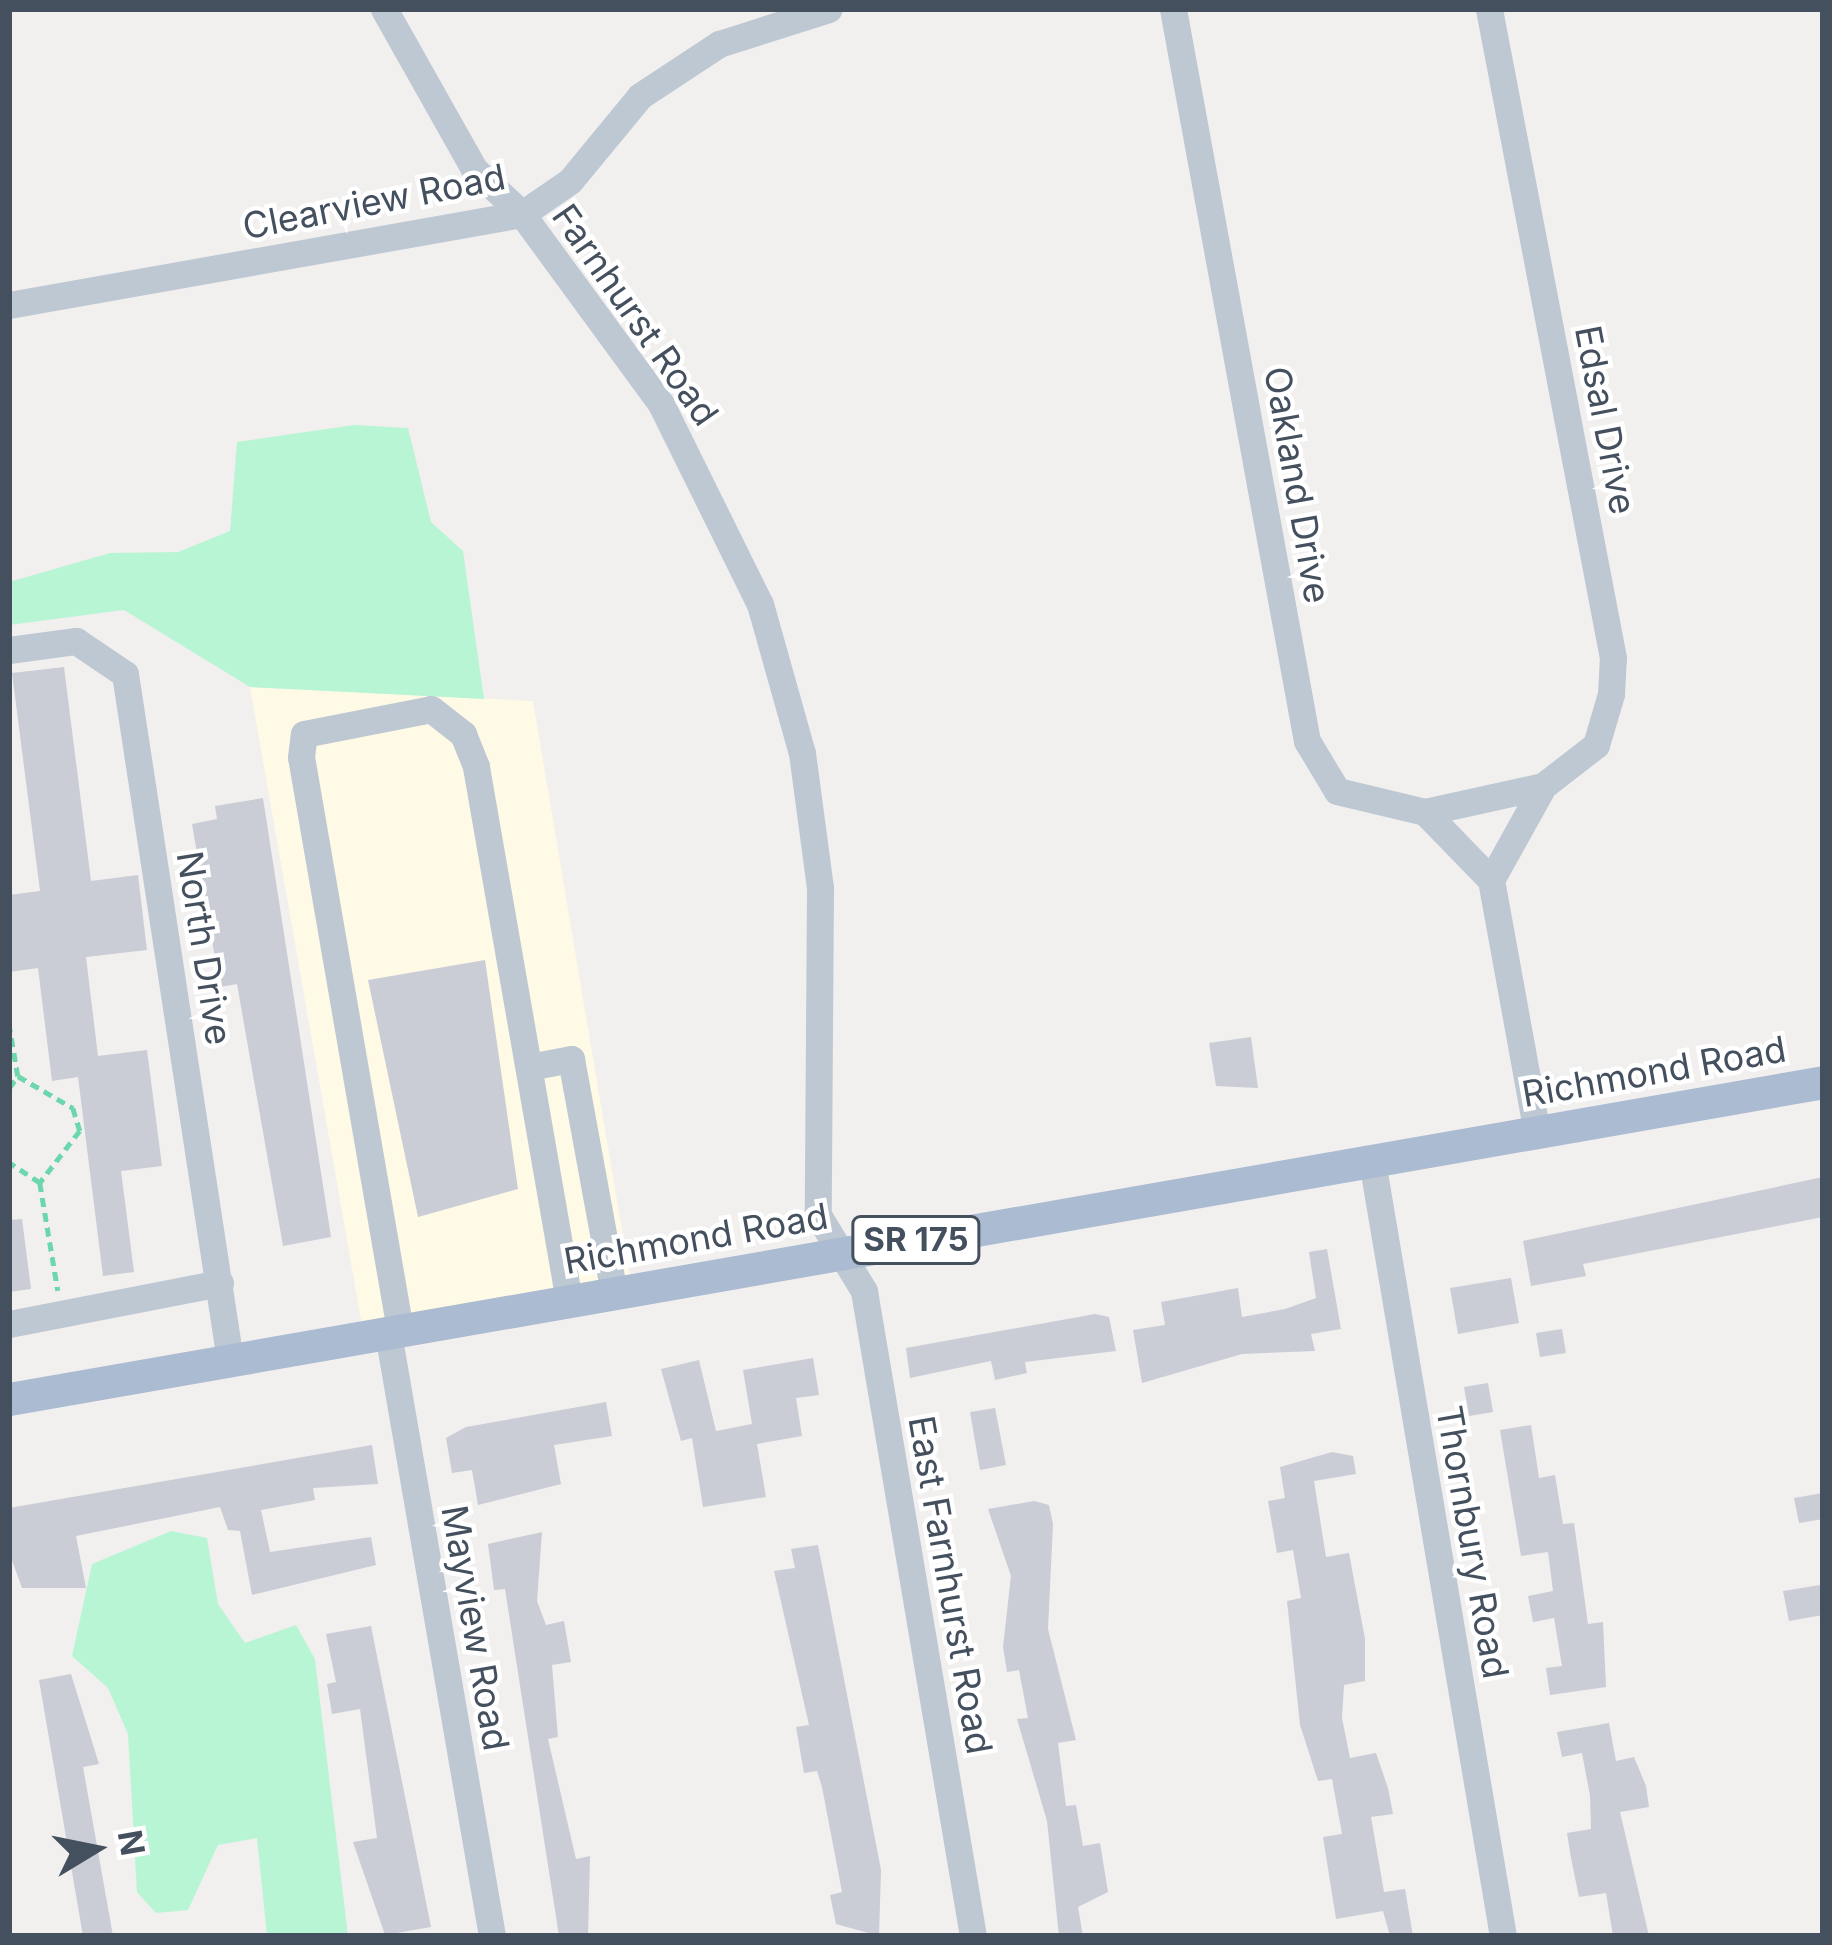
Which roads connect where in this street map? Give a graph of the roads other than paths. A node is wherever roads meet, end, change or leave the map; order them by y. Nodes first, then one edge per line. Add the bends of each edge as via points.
1 (384, 9) edge
2 (830, 9) edge
3 (1174, 9) edge
4 (1489, 9) edge
5 (792, 12) edge
6 (522, 214) junction
7 (9, 305) edge
8 (9, 650) edge
9 (1543, 786) junction
10 (1511, 800) joint
11 (1425, 812) junction
12 (1491, 880) junction
13 (529, 1066) junction
14 (1823, 1082) edge
15 (1537, 1132) junction
16 (1372, 1161) junction
17 (838, 1253) junction
18 (220, 1283) junction
19 (614, 1293) junction
20 (568, 1301) junction
21 (9, 1324) edge
22 (394, 1331) junction
23 (230, 1360) junction
24 (9, 1399) edge
25 (492, 1936) edge
26 (974, 1936) edge
27 (1503, 1936) edge

1 - 6 street, Farnhurst Road via 474,170
2 - 5 street, Clearview Road
3 - 11 street, Oakland Drive via 1307,740 1337,791
4 - 9 street, Edsal Drive via 1613,658 1595,746
5 - 6 street, Clearview Road via 718,44 640,96 570,181
6 - 7 street, Clearview Road
6 - 17 street, Farnhurst Road via 661,404 760,604 802,753 820,888 818,1215
8 - 18 street, North Drive via 76,641 125,674
9 - 10 street, Edsal Drive
9 - 12 street
10 - 11 street, Oakland Drive
11 - 12 street
12 - 15 street
13 - 19 street via 571,1059
13 - 20 street
13 - 22 street, Mayview Road via 463,734 430,709 304,734 302,775
14 - 15 main road, Richmond Road / SR 175
15 - 16 main road, Richmond Road / SR 175
16 - 17 main road, Richmond Road / SR 175
16 - 27 street, Thornbury Road
17 - 19 main road, Richmond Road / SR 175
17 - 26 street, East Farnhurst Road via 864,1292
18 - 21 street
18 - 23 street, North Drive
19 - 20 main road, Richmond Road / SR 175
20 - 22 main road, Richmond Road / SR 175
22 - 23 main road, Richmond Road / SR 175
22 - 25 street, Mayview Road
23 - 24 main road, Richmond Road / SR 175

